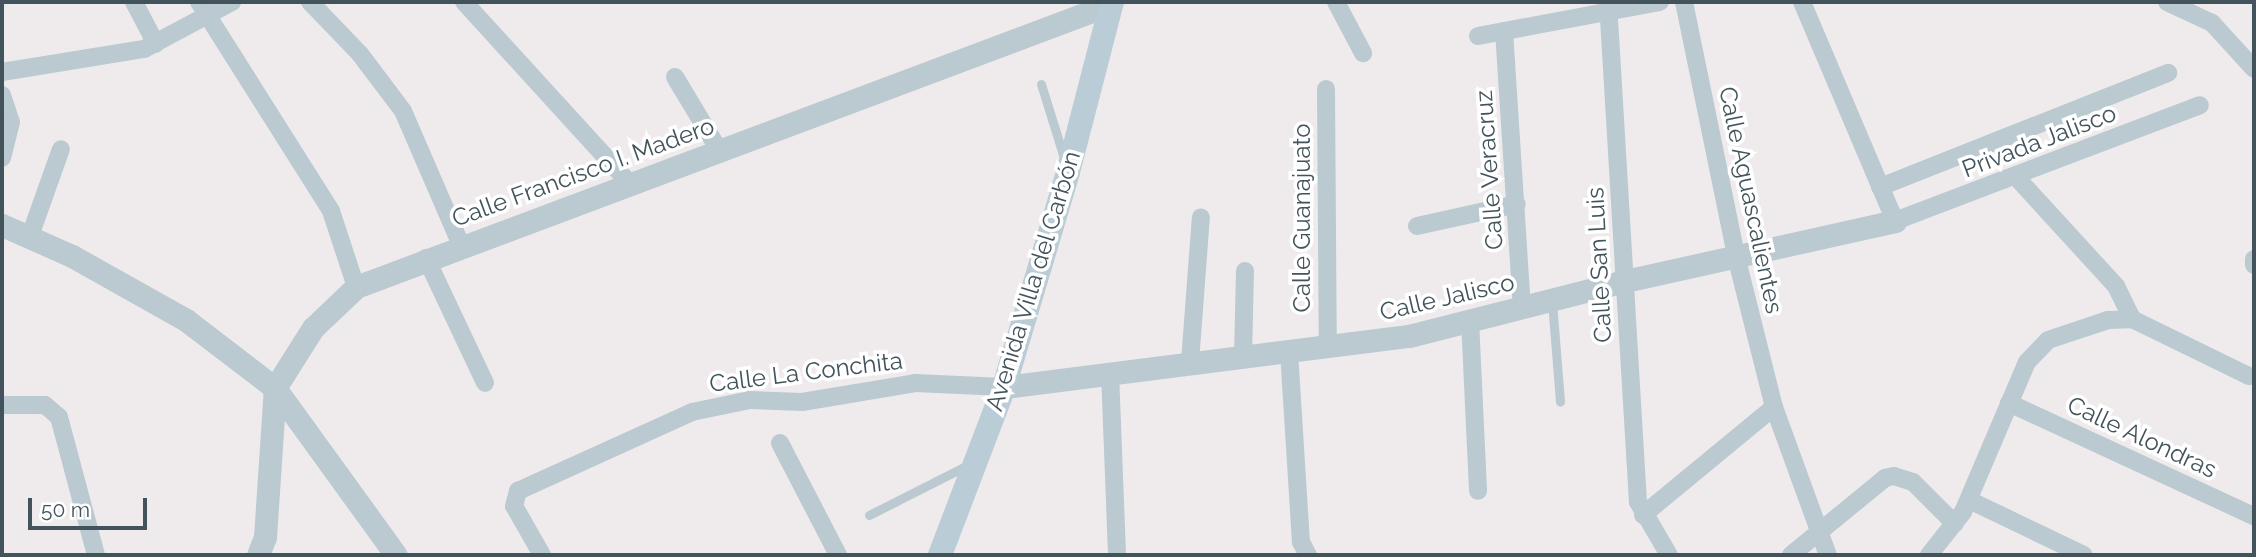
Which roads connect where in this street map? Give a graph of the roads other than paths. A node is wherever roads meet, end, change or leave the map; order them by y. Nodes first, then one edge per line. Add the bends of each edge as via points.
1 (134, 2) edge
2 (232, 2) edge
3 (310, 2) edge
4 (464, 2) edge
5 (1336, 2) edge
6 (1660, 2) edge
7 (1684, 2) edge
8 (1802, 2) edge
9 (2167, 2) edge
10 (1112, 3) edge
11 (1609, 6) edge
12 (204, 9) edge
13 (1504, 31) junction
14 (1479, 36) dead end
15 (156, 44) junction
16 (1363, 53) dead end
17 (2254, 69) edge
18 (2, 72) edge
19 (2168, 73) dead end
20 (675, 77) dead end
21 (1041, 84) dead end
22 (1326, 89) dead end
23 (2, 95) edge
24 (2200, 105) dead end
25 (61, 149) dead end
26 (719, 150) junction
27 (2, 158) edge
28 (1069, 172) junction
29 (2017, 177) junction
30 (630, 184) junction
31 (1880, 187) junction
32 (1517, 204) junction
33 (1201, 217) dead end
34 (1895, 220) junction
35 (2, 225) edge
36 (1417, 226) dead end
37 (30, 236) junction
38 (461, 245) junction
39 (1736, 256) junction
40 (426, 258) junction
41 (2254, 259) edge
42 (2254, 265) edge
43 (1245, 271) dead end
44 (1625, 281) junction
45 (356, 287) junction
46 (1552, 300) junction
47 (1522, 306) junction
48 (1470, 320) junction
49 (2132, 320) junction
50 (1328, 346) junction
51 (1289, 352) junction
52 (1243, 358) junction
53 (1190, 362) junction
54 (1110, 372) junction
55 (2249, 376) dead end
56 (485, 383) dead end
57 (1004, 387) junction
58 (275, 388) junction
59 (1560, 402) dead end
60 (2009, 402) junction
61 (2, 405) edge
62 (1774, 408) junction
63 (780, 443) dead end
64 (975, 461) junction
65 (1479, 491) dead end
66 (1969, 500) junction
67 (869, 515) dead end
68 (1643, 515) junction
69 (2254, 516) edge
70 (1955, 524) junction
71 (1819, 533) junction
72 (96, 555) edge
73 (258, 555) edge
74 (396, 555) edge
75 (542, 555) edge
76 (838, 555) edge
77 (940, 555) edge
78 (1117, 555) edge
79 (1308, 555) edge
80 (1669, 555) edge
81 (1791, 555) edge
82 (1828, 555) edge
83 (1929, 555) edge
84 (2084, 555) edge

1 - 15 street
2 - 12 street
3 - 38 street via 359,54 402,111
4 - 30 street
5 - 16 street
6 - 11 street
7 - 39 street, Calle Aguascalientes
8 - 31 street
9 - 17 street via 2212,23
10 - 26 street, Calle Francisco I. Madero
10 - 28 main road, Avenida Villa del Carbón
11 - 13 street
11 - 44 street, Calle San Luis
12 - 15 street
12 - 45 street via 331,211
13 - 14 street
13 - 32 street, Calle Veracruz
15 - 18 street
19 - 31 street
20 - 26 street
21 - 28 lane
22 - 50 street, Calle Guanajuato
23 - 27 street via 11,122
24 - 29 street, Privada Jalisco
25 - 37 street
26 - 30 street, Calle Francisco I. Madero
28 - 57 main road, Avenida Villa del Carbón
29 - 34 street, Privada Jalisco
29 - 49 street via 2116,286
30 - 38 street, Calle Francisco I. Madero
31 - 34 street
32 - 36 street
32 - 47 street, Calle Veracruz
33 - 53 street
34 - 39 street, Calle Jalisco
35 - 37 street
37 - 58 street via 186,320
38 - 40 street, Calle Francisco I. Madero
39 - 44 street, Calle Jalisco
39 - 62 street, Calle Aguascalientes
40 - 45 street, Calle Francisco I. Madero
40 - 56 street
41 - 42 street
43 - 52 street
44 - 46 street, Calle Jalisco
44 - 68 street, Calle San Luis via 1638,502
45 - 58 street, Calle Francisco I. Madero via 313,328
46 - 47 street, Calle Jalisco
46 - 59 lane
47 - 48 street, Calle Jalisco
48 - 50 street, Calle Jalisco via 1409,336
48 - 65 street
49 - 55 street
49 - 60 street via 2108,320 2048,340 2026,362
50 - 51 street, Calle Jalisco
51 - 52 street, Calle Jalisco
51 - 79 street via 1301,541
52 - 53 street, Calle Jalisco
53 - 54 street, Calle Jalisco
54 - 57 street, Calle Jalisco
54 - 78 street
57 - 64 main road, Avenida Villa del Carbón
57 - 75 street, Calle La Conchita via 915,383 802,402 750,400 703,409 658,425 518,491 514,506
58 - 73 street, Calle Francisco I. Madero via 265,537
58 - 74 street
60 - 66 street
60 - 69 street, Calle Alondras
61 - 72 street via 44,405 59,417
62 - 68 street
62 - 71 street, Calle Aguascalientes
63 - 76 street
64 - 67 lane
64 - 77 main road, Avenida Villa del Carbón
66 - 70 street
66 - 84 street
68 - 80 street
70 - 71 street via 1913,482 1894,476 1885,478
70 - 83 street
71 - 81 street
71 - 82 street, Calle Aguascalientes

